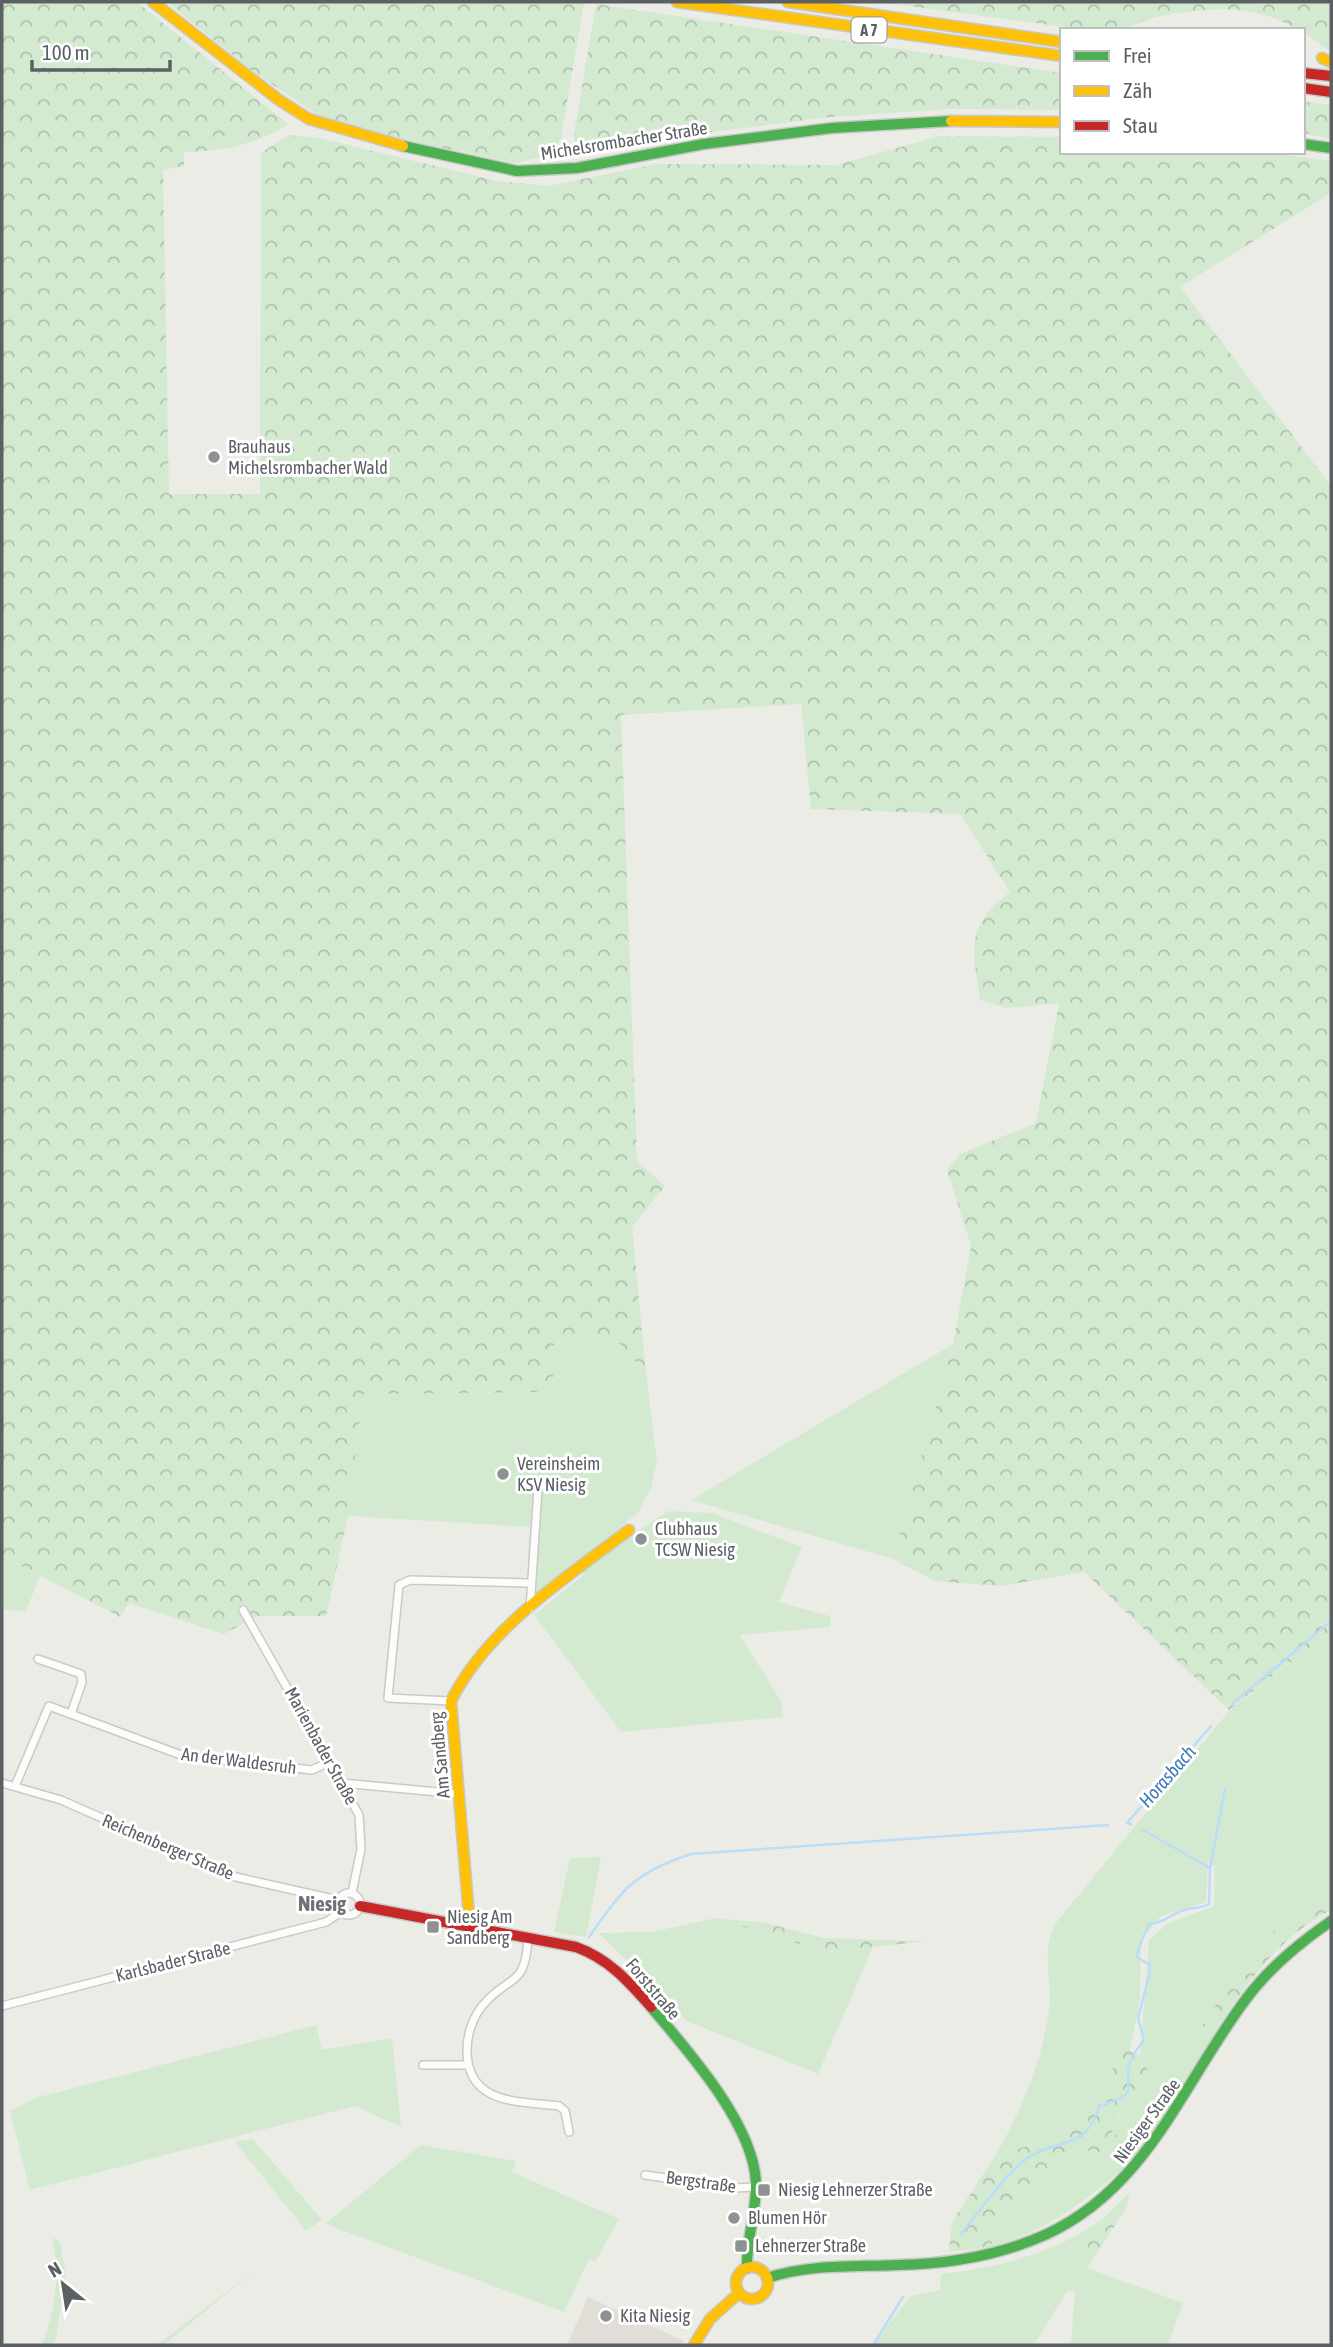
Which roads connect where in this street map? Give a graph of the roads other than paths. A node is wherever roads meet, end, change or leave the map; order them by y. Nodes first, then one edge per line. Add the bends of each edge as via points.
1 (153, 2) edge
2 (677, 2) edge
3 (788, 2) edge
4 (1060, 42) edge
5 (1060, 56) edge
6 (1305, 73) edge
7 (1331, 76) edge
8 (1305, 88) edge
9 (1331, 92) edge
10 (1060, 122) edge
11 (1305, 144) edge
12 (1331, 148) edge
13 (538, 1488) dead end
14 (629, 1530) dead end
15 (531, 1583) junction
16 (243, 1610) dead end
17 (530, 1610) junction
18 (38, 1659) dead end
19 (451, 1701) junction
20 (71, 1714) junction
21 (329, 1762) junction
22 (2, 1783) edge
23 (342, 1783) junction
24 (15, 1786) junction
25 (459, 1794) junction
26 (352, 1893) junction
27 (338, 1900) junction
28 (360, 1906) junction
29 (341, 1912) junction
30 (1331, 1921) edge
31 (470, 1928) junction
32 (528, 1939) junction
33 (2, 2006) edge
34 (423, 2065) dead end
35 (468, 2065) junction
36 (569, 2132) dead end
37 (645, 2175) dead end
38 (756, 2187) junction
39 (747, 2268) junction
40 (767, 2278) junction
41 (739, 2293) junction
42 (694, 2345) edge

1 - 10 main road, Michelsrombacher Straße via 309,119 370,139 517,171 577,168 704,144 832,128 962,120
2 - 5 main road, A 7
3 - 4 main road, A 7
6 - 7 main road
8 - 9 main road
11 - 12 main road
13 - 15 street
14 - 17 main road, Am Sandberg
15 - 17 street
15 - 19 street via 410,1580 399,1585 388,1698
16 - 21 street, Marienbader Straße
17 - 19 main road, Am Sandberg via 471,1665
18 - 20 street via 80,1674 82,1682
19 - 25 main road, Am Sandberg
20 - 21 street, An der Waldesruh via 201,1759 312,1770
20 - 24 street, An der Waldesruh via 49,1706
21 - 23 street, Marienbader Straße
22 - 24 street, Reichenberger Straße
23 - 25 street
23 - 26 street, Marienbader Straße via 362,1826
24 - 27 street, Reichenberger Straße via 61,1800 236,1877
25 - 31 main road, Am Sandberg
26 - 27 street
26 - 28 street
27 - 29 street
28 - 29 street via 351,1915
28 - 31 main road, Forststraße
29 - 33 street, Karlsbader Straße via 326,1923
30 - 40 main road, Niesiger Straße via 1263,1978 1226,2027 1149,2151 1114,2189 1077,2217 1037,2239 977,2257 904,2266 805,2268
31 - 32 main road, Forststraße
32 - 35 street via 523,1970 474,2017 467,2043
32 - 38 main road, Forststraße via 586,1950 605,1959 628,1980 731,2113 752,2160
34 - 35 street
35 - 36 street via 475,2082 492,2096 559,2106 565,2111
37 - 38 street, Bergstraße
38 - 39 main road, Forststraße
39 - 40 main road via 757,2268
39 - 41 main road via 736,2278
40 - 41 main road via 761,2296 752,2300
41 - 42 main road via 715,2313

